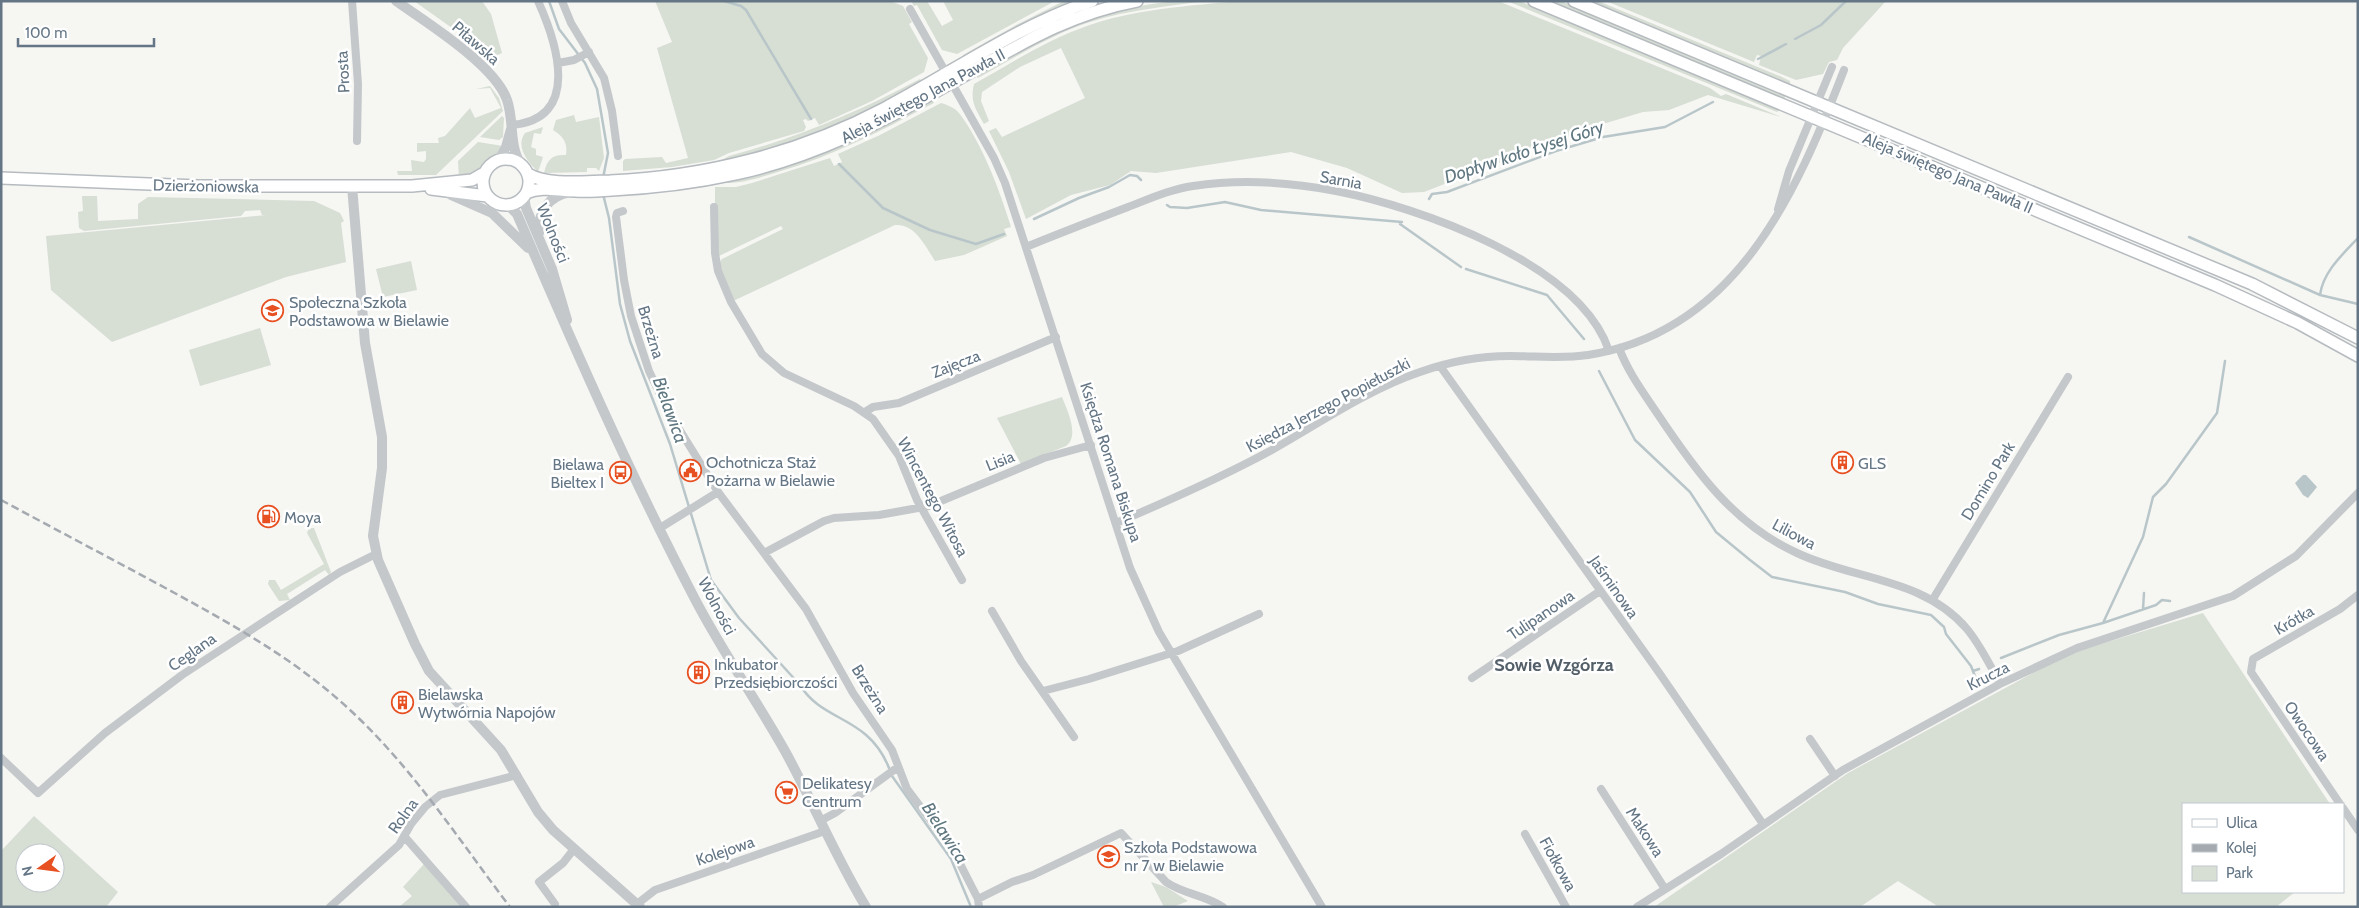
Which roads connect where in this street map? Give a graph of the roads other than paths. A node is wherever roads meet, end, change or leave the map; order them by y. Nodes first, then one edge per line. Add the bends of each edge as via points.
1 (352, 1) edge
2 (396, 1) edge
3 (538, 1) edge
4 (562, 1) edge
5 (1092, 1) edge
6 (1137, 1) edge
7 (1534, 1) edge
8 (1574, 1) edge
9 (910, 9) dead end
10 (584, 55) junction
11 (558, 63) junction
12 (1832, 66) dead end
13 (1844, 70) dead end
14 (949, 78) junction
15 (1817, 102) junction
16 (1829, 107) junction
17 (1811, 116) junction
18 (1823, 121) junction
19 (511, 125) junction
20 (357, 140) dead end
21 (618, 156) dead end
22 (499, 160) junction
23 (520, 163) junction
24 (484, 173) junction
25 (528, 174) junction
26 (1, 178) edge
27 (352, 186) junction
28 (412, 186) junction
29 (595, 186) junction
30 (439, 190) junction
31 (574, 191) junction
32 (525, 195) junction
33 (487, 196) junction
34 (508, 205) junction
35 (714, 207) dead end
36 (623, 212) dead end
37 (1777, 213) junction
38 (540, 239) junction
39 (1026, 246) junction
40 (535, 257) junction
41 (571, 338) junction
42 (1056, 338) junction
43 (2358, 338) edge
44 (1619, 348) junction
45 (1609, 351) junction
46 (2358, 356) edge
47 (1440, 366) junction
48 (2068, 377) dead end
49 (865, 412) junction
50 (1091, 445) junction
51 (718, 492) junction
52 (2358, 493) edge
53 (922, 508) junction
54 (1116, 523) junction
55 (660, 528) junction
56 (764, 553) junction
57 (376, 554) junction
58 (962, 580) dead end
59 (1600, 591) junction
60 (2358, 595) edge
61 (1933, 599) junction
62 (992, 611) dead end
63 (1259, 614) dead end
64 (1172, 654) junction
65 (2251, 672) joint
66 (1472, 678) dead end
67 (2000, 684) junction
68 (1043, 691) junction
69 (1074, 737) dead end
70 (1810, 739) dead end
71 (1, 758) edge
72 (898, 767) junction
73 (516, 775) junction
74 (1835, 776) junction
75 (1601, 790) dead end
76 (2339, 803) edge
77 (2344, 809) edge
78 (820, 821) junction
79 (1763, 824) junction
80 (2358, 830) edge
81 (825, 831) junction
82 (1525, 834) dead end
83 (404, 836) junction
84 (574, 849) junction
85 (1665, 889) junction
86 (978, 903) edge
87 (555, 904) dead end
88 (639, 905) edge
89 (330, 907) edge
90 (466, 907) edge
91 (866, 907) edge
92 (1223, 907) edge
93 (1322, 907) edge
94 (1566, 907) edge
95 (1637, 907) edge

1 - 20 street, Prosta via 358,90
2 - 19 street, Piławska via 447,37 492,77 506,98
3 - 11 street via 555,42
4 - 10 street
5 - 14 main road, Aleja świętego Jana Pawła II via 1052,16
6 - 14 main road, Aleja świętego Jana Pawła II via 1063,22
7 - 17 main road, Aleja świętego Jana Pawła II
8 - 15 main road, Aleja świętego Jana Pawła II
9 - 14 street, Księdza Romana Biskupa
10 - 11 street
10 - 21 street via 605,82
11 - 19 street via 549,110 532,122
12 - 15 street, Księdza Jerzego Popiełuszki
13 - 16 street, Księdza Jerzego Popiełuszki
14 - 29 main road, Aleja świętego Jana Pawła II via 851,135 779,162 737,174 680,184
14 - 39 street, Księdza Romana Biskupa via 1000,172
15 - 16 main road, Aleja świętego Jana Pawła II
15 - 17 street, Księdza Jerzego Popiełuszki
16 - 18 street, Księdza Jerzego Popiełuszki
16 - 43 main road, Aleja świętego Jana Pawła II via 2252,284
17 - 18 main road, Aleja świętego Jana Pawła II
17 - 37 street, Księdza Jerzego Popiełuszki via 1789,170
18 - 37 street, Księdza Jerzego Popiełuszki via 1796,183
18 - 46 main road, Aleja świętego Jana Pawła II via 2231,292
19 - 22 street, Piławska
19 - 23 street, Piławska
22 - 23 main road via 507,158
22 - 24 main road
23 - 25 main road
24 - 28 main road, Dzierżoniowska via 472,180
24 - 33 main road via 483,186
25 - 29 main road, Aleja świętego Jana Pawła II via 541,179
25 - 32 main road
26 - 27 main road, Dzierżoniowska via 104,184
27 - 28 main road, Dzierżoniowska
27 - 57 street via 365,343 382,430 382,468 373,533
28 - 30 main road, Dzierżoniowska
29 - 31 main road, Aleja świętego Jana Pawła II
30 - 33 main road, Dzierżoniowska
30 - 40 street via 492,213
31 - 32 main road, Aleja świętego Jana Pawła II via 541,189
31 - 38 street via 556,196 545,206 539,218
32 - 34 main road via 517,203
32 - 38 street, Wolności via 526,208
33 - 34 main road via 497,204
34 - 40 street, Wolności via 517,214
35 - 49 street, Wincentego Witosa via 714,253 718,271 731,302 762,354 784,373
36 - 51 street, Brzeżna via 616,216 624,280 640,347 668,410
37 - 44 street, Księdza Jerzego Popiełuszki via 1746,261 1711,299 1671,327
38 - 41 street, Wolności via 556,279
39 - 42 street, Księdza Romana Biskupa
39 - 45 street, Sarnia via 1191,186 1254,182 1334,191 1415,212 1521,259 1580,304 1604,334
40 - 41 street, Wolności
41 - 55 street, Wolności
42 - 49 street, Zajęcza via 898,402
42 - 50 street, Księdza Romana Biskupa
44 - 45 street, Księdza Jerzego Popiełuszki
44 - 61 street, Liliowa via 1628,369 1695,469 1739,516 1796,553
45 - 47 street, Księdza Jerzego Popiełuszki via 1566,358 1487,357
47 - 54 street, Księdza Jerzego Popiełuszki via 1395,382 1248,463
47 - 59 street, Jaśminowa
48 - 61 street, Domino Park
49 - 53 street, Wincentego Witosa via 899,456
50 - 53 street, Lisia via 1044,458
50 - 54 street, Księdza Romana Biskupa
51 - 55 street
51 - 56 street, Brzeżna
52 - 67 street, Krucza via 2296,556 2233,596 2077,648
53 - 56 street via 875,516 834,518
53 - 58 street, Wincentego Witosa
54 - 64 street, Księdza Romana Biskupa via 1144,602
55 - 78 street, Wolności via 715,636 785,751
56 - 72 street, Brzeżna via 806,609 853,693 892,750
57 - 71 street, Ceglana via 340,572 182,675 105,733 38,793
57 - 73 street via 426,665 497,745
59 - 66 street, Tulipanowa
59 - 79 street, Jaśminowa
60 - 65 street, Krótka via 2340,609 2253,659
61 - 67 street, Liliowa via 1966,628
62 - 68 street
63 - 64 street
64 - 68 street
64 - 93 street, Księdza Romana Biskupa
65 - 76 street, Owocowa
67 - 74 street, Krucza
68 - 69 street
70 - 74 street
72 - 78 street
72 - 86 street, Brzeżna via 907,789 953,850
73 - 83 street, Rolna via 440,795 425,807
73 - 84 street via 544,820
74 - 79 street, Krucza
75 - 85 street, Makowa
77 - 80 street
78 - 81 street, Wolności
79 - 85 street, Krucza
81 - 88 street, Kolejowa via 655,890
81 - 91 street, Wolności
82 - 94 street, Fiołkowa
83 - 89 street, Rolna via 399,845
83 - 90 street
84 - 87 street via 563,863 538,882
84 - 88 street
85 - 95 street, Krucza
86 - 92 street via 1012,882 1121,834 1166,882

